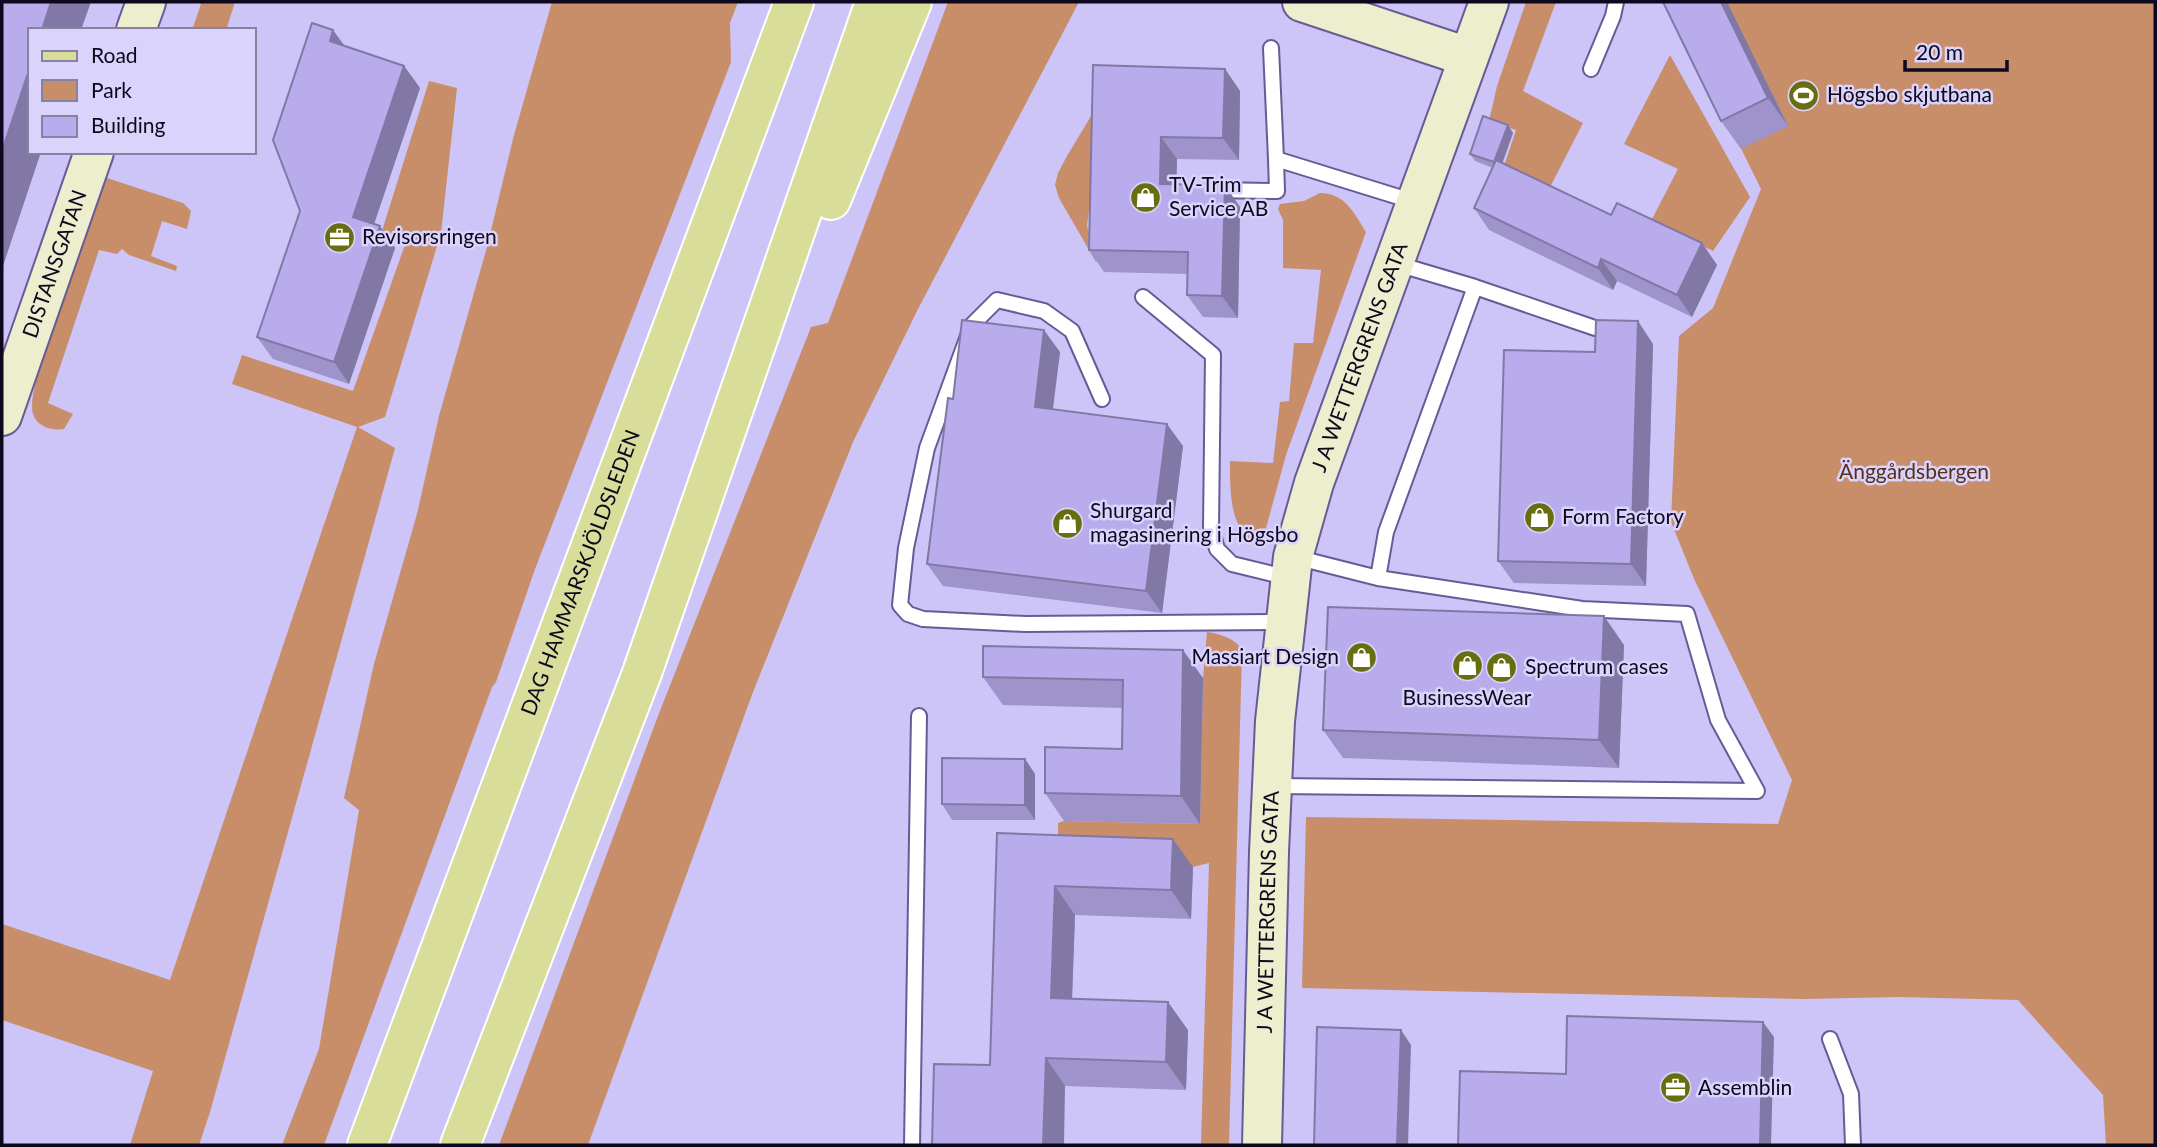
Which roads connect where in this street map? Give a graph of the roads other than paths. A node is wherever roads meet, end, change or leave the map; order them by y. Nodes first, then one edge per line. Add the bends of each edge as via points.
1 (146, 2) edge
2 (794, 2) edge
3 (874, 2) edge
4 (912, 2) edge
5 (1302, 2) edge
6 (1489, 2) edge
7 (1616, 2) edge
8 (137, 28) edge
9 (1271, 48) dead end
10 (1468, 57) junction
11 (1591, 69) dead end
12 (93, 154) edge
13 (1276, 159) junction
14 (1196, 190) edge
15 (1416, 203) junction
16 (1394, 263) junction
17 (1475, 287) junction
18 (1143, 297) dead end
19 (1595, 328) edge
20 (1102, 399) dead end
21 (2, 416) edge
22 (1292, 568) junction
23 (1378, 578) junction
24 (1285, 622) junction
25 (642, 673) junction
26 (919, 716) dead end
27 (1272, 786) junction
28 (1830, 1040) dead end
29 (367, 1145) edge
30 (460, 1145) edge
31 (912, 1145) edge
32 (1262, 1145) edge
33 (1853, 1145) edge

1 - 8 street
2 - 29 main road, DAG HAMMARSKJÖLDSLEDEN
3 - 25 main road
4 - 25 main road
5 - 10 street
6 - 10 street, J A WETTERGRENS GATA
7 - 11 lane
9 - 13 lane
10 - 15 street, J A WETTERGRENS GATA
12 - 21 street, DISTANSGATAN
13 - 14 lane via 1277,191
13 - 15 lane
15 - 16 street, J A WETTERGRENS GATA
16 - 17 lane
16 - 22 street, J A WETTERGRENS GATA via 1314,483
17 - 19 lane
17 - 23 lane via 1386,532
18 - 22 lane via 1213,355 1211,527 1217,550 1232,564
20 - 24 lane via 1072,331 1044,311 997,300 972,325 927,448 906,548 900,605 908,614 923,619 1000,623
22 - 23 lane
22 - 24 street, J A WETTERGRENS GATA
23 - 27 lane via 1582,609 1687,614 1718,720 1757,791
24 - 27 street, J A WETTERGRENS GATA
25 - 30 main road
26 - 31 lane
27 - 32 street, J A WETTERGRENS GATA
28 - 33 lane via 1851,1094

